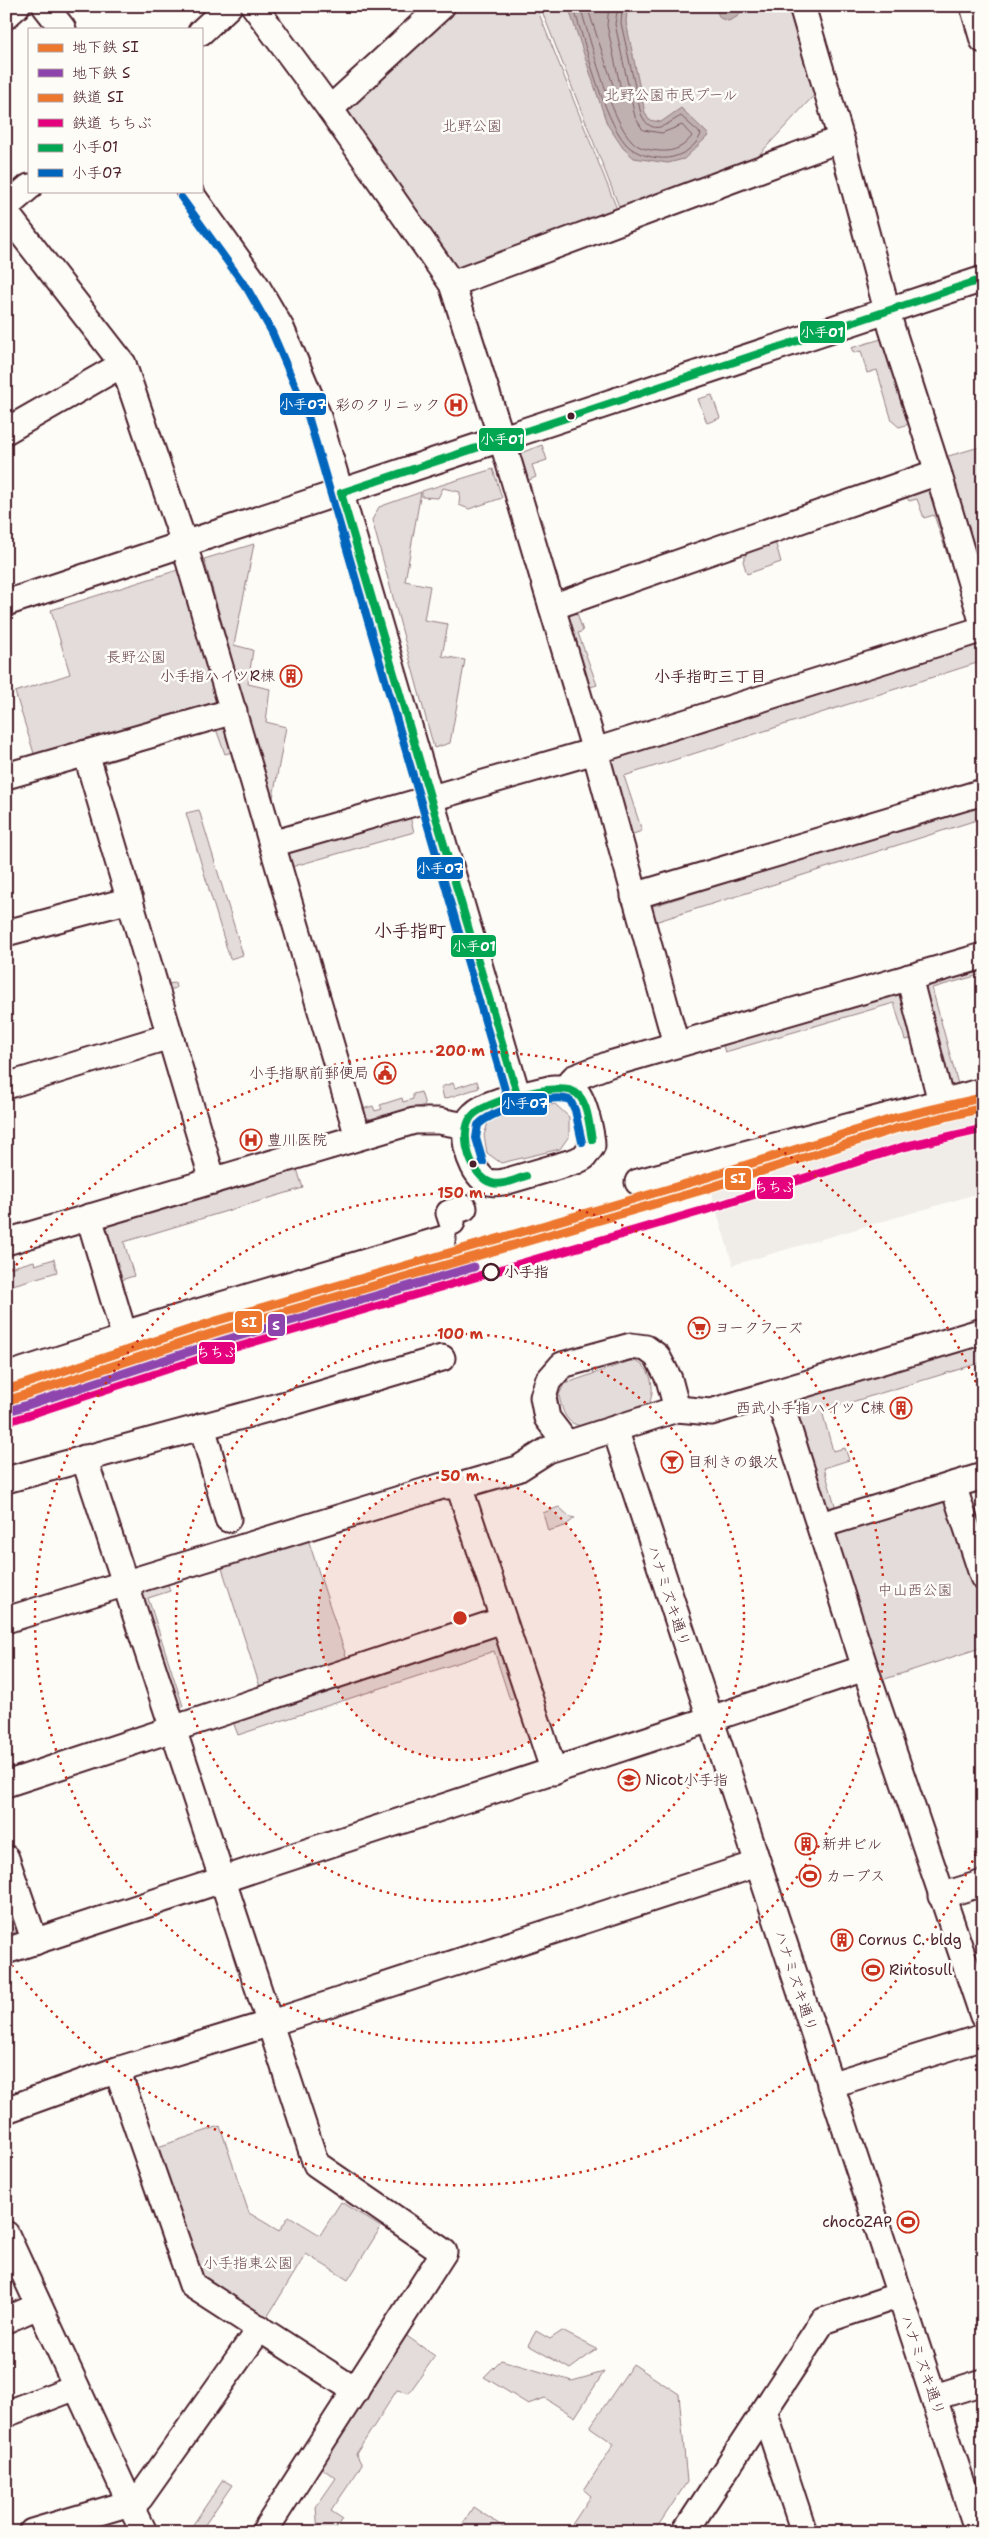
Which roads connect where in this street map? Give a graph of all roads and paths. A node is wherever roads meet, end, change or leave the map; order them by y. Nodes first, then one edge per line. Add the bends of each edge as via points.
1 (17, 6) edge
2 (45, 6) edge
3 (230, 6) edge
4 (254, 6) edge
5 (442, 6) edge
6 (802, 6) edge
7 (973, 6) edge
8 (6, 16) edge
9 (62, 28) edge
10 (202, 31) edge
11 (983, 40) edge
12 (330, 109) junction
13 (841, 139) junction
14 (28, 188) edge
15 (190, 192) edge
16 (6, 207) edge
17 (6, 213) edge
18 (983, 279) edge
19 (452, 284) junction
20 (888, 311) junction
21 (123, 364) junction
22 (6, 431) edge
23 (502, 440) junction
24 (938, 472) junction
25 (341, 493) junction
26 (183, 546) junction
27 (976, 574) edge
28 (6, 603) edge
29 (552, 607) junction
30 (983, 624) edge
31 (983, 628) edge
32 (234, 711) junction
33 (594, 751) junction
34 (86, 753) junction
35 (6, 776) edge
36 (983, 792) edge
37 (430, 798) junction
38 (272, 844) junction
39 (634, 896) junction
40 (130, 900) junction
41 (6, 933) edge
42 (983, 956) edge
43 (910, 977) junction
44 (170, 1036) junction
45 (676, 1044) junction
46 (6, 1086) edge
47 (565, 1088) junction
48 (983, 1091) edge
49 (518, 1097) junction
50 (942, 1102) junction
51 (466, 1126) junction
52 (358, 1137) junction
53 (212, 1181) junction
54 (638, 1182) dead end
55 (90, 1218) junction
56 (453, 1223) dead end
57 (6, 1242) edge
58 (983, 1331) edge
59 (124, 1334) junction
60 (442, 1358) dead end
61 (6, 1376) edge
62 (777, 1393) junction
63 (677, 1409) junction
64 (202, 1426) junction
65 (615, 1429) junction
66 (567, 1444) junction
67 (84, 1458) junction
68 (983, 1476) edge
69 (6, 1480) edge
70 (953, 1485) junction
71 (459, 1486) junction
72 (228, 1519) dead end
73 (821, 1525) junction
74 (977, 1542) edge
75 (983, 1578) edge
76 (124, 1582) junction
77 (6, 1620) edge
78 (503, 1620) junction
79 (865, 1668) junction
80 (710, 1720) junction
81 (173, 1728) junction
82 (554, 1772) junction
83 (6, 1784) edge
84 (6, 1858) edge
85 (757, 1864) junction
86 (224, 1881) junction
87 (983, 1883) edge
88 (942, 1896) junction
89 (35, 1942) junction
90 (6, 1951) edge
91 (983, 2016) edge
92 (271, 2023) junction
93 (983, 2037) edge
94 (117, 2070) junction
95 (830, 2085) junction
96 (6, 2110) edge
97 (6, 2234) edge
98 (14, 2273) edge
99 (900, 2295) junction
100 (38, 2306) junction
101 (6, 2320) edge
102 (260, 2328) junction
103 (983, 2382) edge
104 (76, 2387) junction
105 (356, 2390) junction
106 (934, 2397) junction
107 (764, 2411) junction
108 (6, 2414) edge
109 (130, 2503) junction
110 (32, 2532) edge
111 (144, 2532) edge
112 (264, 2532) edge
113 (685, 2532) edge
114 (804, 2532) edge
115 (978, 2532) edge

1 - 8 street
2 - 9 street
3 - 10 street
4 - 12 street
5 - 12 street
6 - 13 street
7 - 11 street
12 - 19 street
13 - 19 street
13 - 20 street
14 - 16 street
15 - 25 street via 251,278 281,328 317,414
17 - 21 street
18 - 20 street
19 - 23 street
20 - 23 street
20 - 24 street
21 - 22 street
21 - 26 street
23 - 25 street
23 - 29 street
24 - 27 street
24 - 29 street
25 - 26 street
25 - 37 street
26 - 28 street
26 - 32 street
27 - 30 street
29 - 33 street
31 - 33 street
32 - 34 street
32 - 38 street
33 - 37 street
33 - 39 street
34 - 35 street
34 - 40 street
36 - 39 street
37 - 38 street
37 - 49 street
38 - 52 street
39 - 45 street
40 - 41 street
40 - 44 street
42 - 43 street
43 - 45 street
43 - 50 street
44 - 46 street
44 - 53 street
45 - 47 street via 574,1078
47 - 49 street
47 - 51 street via 576,1092 582,1102 592,1139 592,1146 576,1161 495,1184 484,1180 473,1165 465,1136
48 - 50 street
49 - 51 street via 486,1106 472,1115
50 - 54 street
51 - 52 street via 414,1121
52 - 53 street
53 - 55 street
55 - 57 street
55 - 59 street
56 - 59 street
58 - 62 street
59 - 61 street via 126,1338
60 - 64 street
62 - 63 street via 711,1412
62 - 73 street
63 - 65 street
63 - 66 street via 669,1379 657,1356 646,1348 631,1346 562,1366 548,1381 543,1397 547,1418
64 - 67 street
64 - 72 street
65 - 66 street
65 - 80 street, ハナミズキ通り
66 - 71 street via 548,1450 518,1470
67 - 69 street
67 - 76 street
68 - 70 street
70 - 73 street
70 - 74 street
71 - 76 street via 442,1486
71 - 78 street
73 - 79 street
74 - 75 street
76 - 77 street
76 - 81 street
78 - 81 street
78 - 82 street
79 - 80 street
79 - 88 street
80 - 82 street
80 - 85 street, ハナミズキ通り
81 - 83 street
81 - 86 street
82 - 86 street
84 - 89 street
85 - 92 street
85 - 95 street, ハナミズキ通り
86 - 89 street
86 - 92 street
87 - 88 street
88 - 91 street
89 - 90 street
92 - 94 street
92 - 105 street via 316,2164 444,2252
93 - 95 street
94 - 96 street
94 - 102 street via 192,2285
95 - 99 street, ハナミズキ通り
97 - 98 street
98 - 100 street
99 - 106 street, ハナミズキ通り
99 - 107 street via 823,2321
100 - 101 street
100 - 104 street
102 - 105 street
102 - 109 street via 140,2498
103 - 106 street
104 - 108 street
104 - 109 street
105 - 112 street
106 - 115 street, ハナミズキ通り
107 - 113 street
107 - 114 street
109 - 110 street
109 - 111 street

